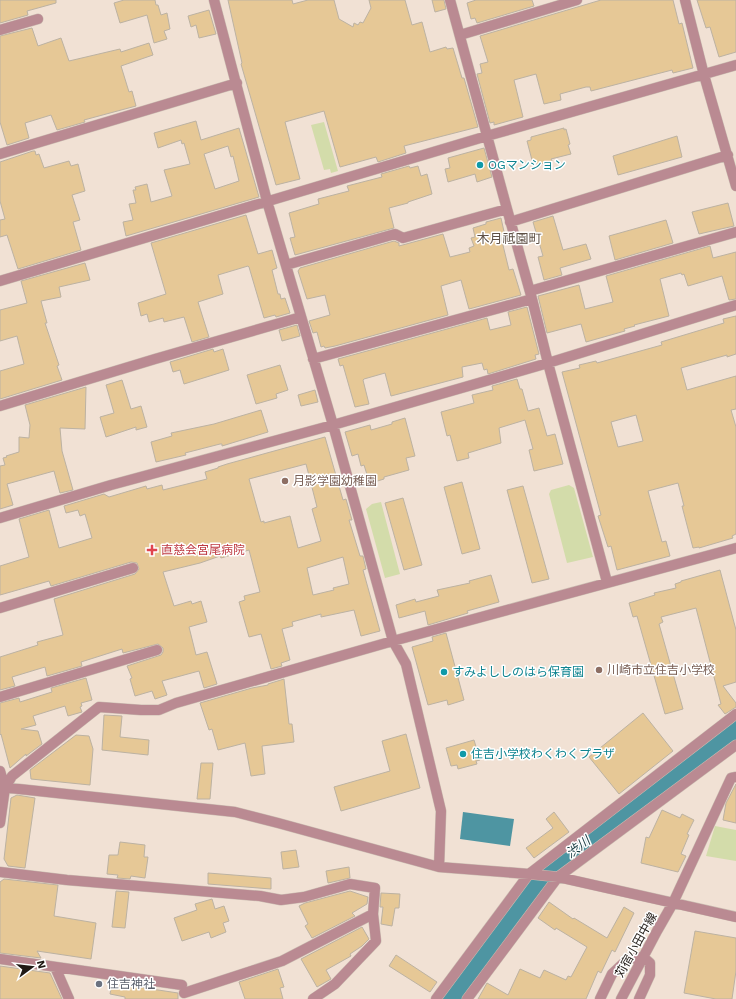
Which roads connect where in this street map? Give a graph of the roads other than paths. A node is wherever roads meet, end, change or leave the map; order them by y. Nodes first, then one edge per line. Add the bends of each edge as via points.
1 (214, 0) edge
2 (450, 0) edge
3 (577, 0) edge
4 (685, 0) edge
5 (38, 19) dead end
6 (0, 30) edge
7 (460, 35) junction
8 (736, 65) edge
9 (704, 74) junction
10 (237, 83) junction
11 (488, 136) junction
12 (0, 154) edge
13 (728, 155) junction
14 (736, 186) edge
15 (267, 201) junction
16 (507, 209) junction
17 (510, 222) junction
18 (736, 232) edge
19 (286, 265) junction
20 (0, 281) edge
21 (531, 295) junction
22 (736, 305) edge
23 (301, 317) junction
24 (313, 359) junction
25 (548, 363) junction
26 (0, 406) edge
27 (332, 425) junction
28 (0, 518) edge
29 (736, 548) edge
30 (133, 568) dead end
31 (606, 582) junction
32 (0, 608) edge
33 (393, 641) junction
34 (157, 650) dead end
35 (0, 697) edge
36 (736, 714) edge
37 (736, 745) edge
38 (0, 771) edge
39 (736, 777) edge
40 (2, 787) edge
41 (0, 823) edge
42 (439, 867) junction
43 (0, 872) edge
44 (529, 874) junction
45 (558, 877) junction
46 (673, 903) junction
47 (373, 914) junction
48 (736, 917) edge
49 (643, 957) junction
50 (0, 959) edge
51 (55, 967) junction
52 (69, 999) edge
53 (313, 999) edge
54 (436, 999) edge
55 (468, 999) edge
56 (600, 999) edge
57 (621, 999) edge
58 (639, 999) edge

1 - 10 street
2 - 7 street
3 - 7 street
4 - 9 street
5 - 6 street
7 - 11 street
8 - 9 street
9 - 11 street
9 - 13 street
10 - 12 street
10 - 15 street
11 - 15 street
11 - 16 street
13 - 14 street
13 - 17 street
15 - 19 street
15 - 20 street
16 - 17 street
16 - 19 street via 403,238 395,234
17 - 21 street
18 - 21 street
19 - 23 street
21 - 24 street
21 - 25 street
22 - 25 street
23 - 24 street
23 - 26 street
24 - 27 street
25 - 27 street
25 - 31 street
27 - 28 street
27 - 33 street
29 - 31 street
30 - 32 street
31 - 33 street
33 - 40 street via 159,710 98,707 12,776
33 - 42 street via 406,664 441,810
34 - 35 street
36 - 44 street
37 - 45 street
38 - 40 street
39 - 46 street, 苅宿小田中線 via 731,778
40 - 41 street
40 - 42 street via 235,812
42 - 44 street
43 - 47 street via 281,900 304,897 350,884 375,888
44 - 45 street
44 - 54 street
45 - 46 street
45 - 55 street
46 - 48 street
46 - 49 street, 苅宿小田中線
47 - 51 street via 282,961 183,989
47 - 53 street via 376,941 335,984
49 - 56 street via 628,959 612,974
49 - 57 street, 苅宿小田中線
49 - 58 street via 650,963 650,975
50 - 51 street
51 - 52 street

